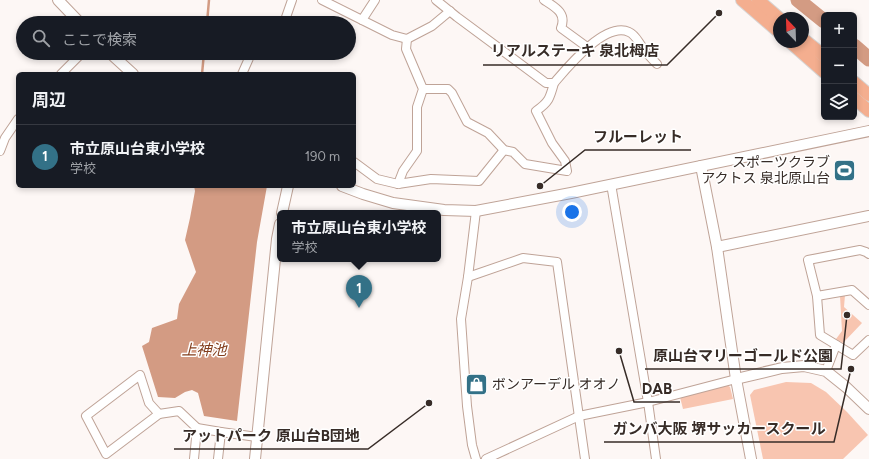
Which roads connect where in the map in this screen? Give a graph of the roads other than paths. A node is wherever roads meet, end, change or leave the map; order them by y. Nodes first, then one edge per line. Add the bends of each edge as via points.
1 (58, 0) edge
2 (292, 0) edge
3 (322, 0) edge
4 (375, 0) edge
5 (436, 0) edge
6 (544, 0) edge
7 (742, 0) edge
8 (758, 0) edge
9 (450, 11) junction
10 (773, 13) edge
11 (73, 16) edge
12 (286, 16) edge
13 (354, 16) edge
14 (356, 17) edge
15 (362, 20) junction
16 (773, 27) edge
17 (407, 39) junction
18 (809, 43) edge
19 (587, 47) junction
20 (797, 48) edge
21 (821, 53) edge
22 (75, 60) edge
23 (118, 60) edge
24 (248, 60) edge
25 (657, 64) dead end
26 (821, 69) edge
27 (63, 72) edge
28 (131, 72) edge
29 (243, 72) edge
30 (554, 83) junction
31 (856, 84) edge
32 (423, 89) junction
33 (869, 95) edge
34 (857, 101) edge
35 (869, 111) edge
36 (16, 122) edge
37 (869, 131) edge
38 (504, 150) junction
39 (0, 151) edge
40 (356, 164) edge
41 (701, 166) junction
42 (398, 184) junction
43 (611, 184) junction
44 (288, 188) edge
45 (347, 188) edge
46 (283, 210) edge
47 (476, 211) junction
48 (869, 216) edge
49 (277, 239) edge
50 (717, 247) junction
51 (869, 254) edge
52 (468, 277) junction
53 (817, 296) junction
54 (869, 306) edge
55 (869, 340) edge
56 (836, 345) junction
57 (826, 371) junction
58 (736, 379) junction
59 (648, 402) junction
60 (869, 409) edge
61 (159, 414) junction
62 (579, 416) junction
63 (197, 428) junction
64 (221, 432) junction
65 (257, 438) junction
66 (194, 459) edge
67 (218, 459) edge
68 (255, 459) edge
69 (476, 459) edge
70 (486, 459) edge
71 (585, 459) edge
72 (656, 459) edge
73 (751, 459) edge

1 - 11 street
2 - 12 street
3 - 13 street
4 - 15 street
5 - 9 street
6 - 19 street via 558,9 562,15 561,28
7 - 16 main road
8 - 10 main road
9 - 17 street via 432,26
9 - 30 street via 546,83
14 - 15 street
15 - 17 street via 392,35
17 - 32 street via 406,49
18 - 21 main road
19 - 25 street via 601,37 621,30 636,37
19 - 30 street
20 - 26 main road
22 - 27 street
23 - 28 street
24 - 29 street
30 - 38 street via 550,98 536,111 565,161 567,171 525,164 513,152
31 - 33 main road
32 - 38 street via 448,89 467,122 488,133
32 - 42 street via 417,107 417,151 403,171
34 - 35 main road
36 - 39 street
37 - 41 street
38 - 42 street via 479,181 431,180
40 - 42 street via 377,180
41 - 43 street
41 - 50 street
43 - 47 street
43 - 59 street
44 - 46 street
45 - 47 street via 394,203 444,210
47 - 52 street
48 - 50 street
49 - 65 street
50 - 58 street
51 - 53 street via 860,250 808,260
52 - 62 street via 523,258 557,262
52 - 69 street via 461,319 467,406
53 - 54 street via 852,290
53 - 56 street via 820,335
55 - 56 street via 853,355
56 - 57 street
57 - 58 street via 804,366 782,368
57 - 60 street
58 - 59 street
58 - 73 street
59 - 62 street
59 - 72 street
61 - 61 street via 149,403 140,375 86,416 106,454
61 - 63 street via 179,411
62 - 70 street
62 - 71 street
63 - 64 street
63 - 66 street
64 - 65 street
64 - 67 street
65 - 68 street

